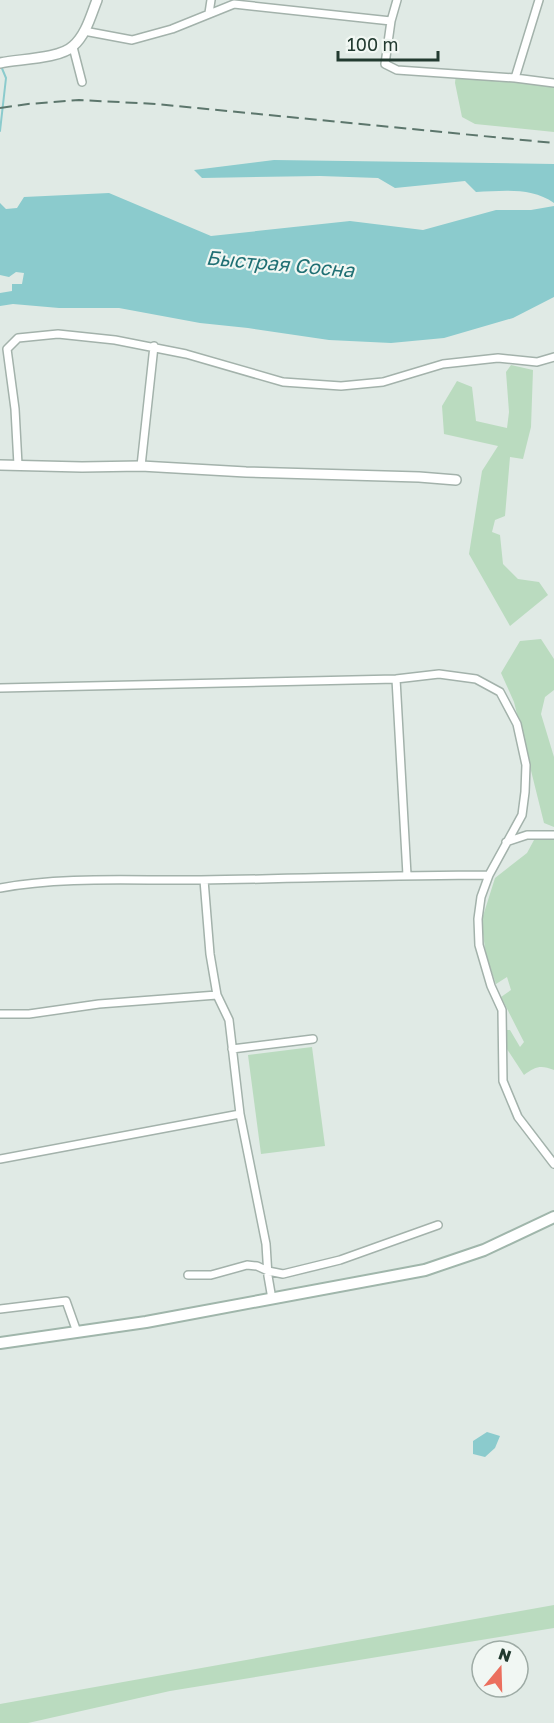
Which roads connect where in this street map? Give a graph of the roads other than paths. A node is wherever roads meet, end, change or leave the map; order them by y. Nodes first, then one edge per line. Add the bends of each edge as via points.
1 (97, 0) edge
2 (211, 0) edge
3 (398, 0) edge
4 (538, 0) edge
5 (236, 2) edge
6 (209, 13) junction
7 (391, 21) junction
8 (84, 31) junction
9 (73, 47) junction
10 (4, 62) edge
11 (515, 78) junction
12 (82, 82) dead end
13 (554, 83) edge
14 (154, 346) junction
15 (554, 357) edge
16 (0, 465) edge
17 (18, 465) junction
18 (141, 466) junction
19 (456, 480) dead end
20 (396, 680) junction
21 (0, 688) edge
22 (554, 835) edge
23 (506, 842) junction
24 (407, 875) junction
25 (489, 875) junction
26 (204, 880) junction
27 (0, 888) edge
28 (217, 994) junction
29 (0, 1014) edge
30 (314, 1039) dead end
31 (232, 1049) junction
32 (240, 1114) junction
33 (0, 1159) edge
34 (554, 1164) edge
35 (554, 1217) edge
36 (438, 1225) dead end
37 (268, 1270) junction
38 (188, 1275) dead end
39 (272, 1299) junction
40 (0, 1309) edge
41 (77, 1332) junction
42 (0, 1343) edge

1 - 8 street
2 - 6 street
3 - 7 street
4 - 11 street
5 - 6 street
5 - 7 street
6 - 8 street via 172,29 132,39
7 - 11 street via 385,64 397,70
8 - 9 street
9 - 10 street
9 - 12 street
11 - 13 street
14 - 15 street via 283,382 341,386 383,382 442,364 498,358 537,362
14 - 17 street via 58,334 18,338 7,349
14 - 18 street
16 - 17 street
17 - 18 street
18 - 19 street
20 - 21 street
20 - 23 street via 439,674 476,679 500,692 517,724 526,765 522,815
20 - 24 street
22 - 23 street via 527,835
23 - 25 street
24 - 25 street
24 - 26 street
25 - 34 street via 478,919 480,945 502,1010 503,1081 518,1117
26 - 27 street via 55,881
26 - 28 street
28 - 29 street
28 - 31 street via 229,1020
30 - 31 street
31 - 32 street
32 - 33 street
32 - 37 street
35 - 39 main road via 484,1250 425,1270
36 - 37 street via 340,1260 283,1274
37 - 38 street via 247,1265 211,1275
37 - 39 street
39 - 41 main road
40 - 41 street via 66,1301
41 - 42 main road

